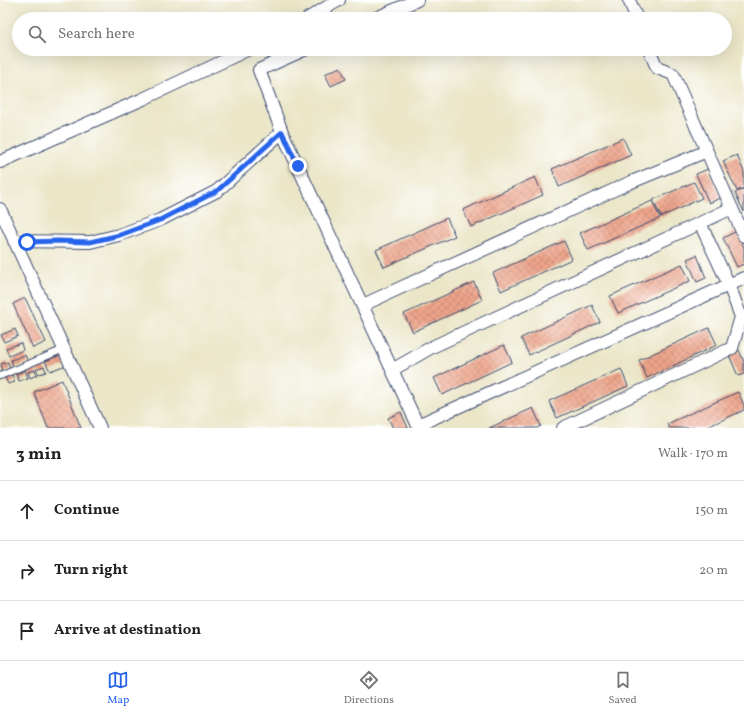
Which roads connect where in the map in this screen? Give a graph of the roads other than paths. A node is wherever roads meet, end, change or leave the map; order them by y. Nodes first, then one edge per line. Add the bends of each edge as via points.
1 (339, 0) edge
2 (417, 0) edge
3 (629, 0) edge
4 (319, 12) edge
5 (390, 12) edge
6 (634, 12) edge
7 (234, 56) edge
8 (290, 56) edge
9 (652, 56) edge
10 (282, 132) junction
11 (707, 151) junction
12 (0, 162) edge
13 (732, 208) junction
14 (0, 209) edge
15 (700, 223) junction
16 (744, 236) edge
17 (14, 241) junction
18 (744, 278) edge
19 (729, 285) junction
20 (363, 305) junction
21 (64, 349) junction
22 (392, 370) junction
23 (0, 376) edge
24 (418, 426) edge
25 (100, 428) edge
26 (563, 428) edge

1 - 4 street
2 - 5 street
3 - 6 street
7 - 12 street
8 - 10 street via 259,70
9 - 11 street via 657,68 673,74
10 - 17 street via 217,191 160,220 120,235 90,242
10 - 20 street
11 - 13 street
11 - 20 street via 629,183
13 - 15 street
13 - 16 street
14 - 17 street
15 - 19 street
15 - 22 street via 432,347
17 - 21 street
18 - 19 street
19 - 24 street
19 - 26 street via 741,317 732,348
20 - 22 street
21 - 23 lane
21 - 25 street
22 - 24 street

